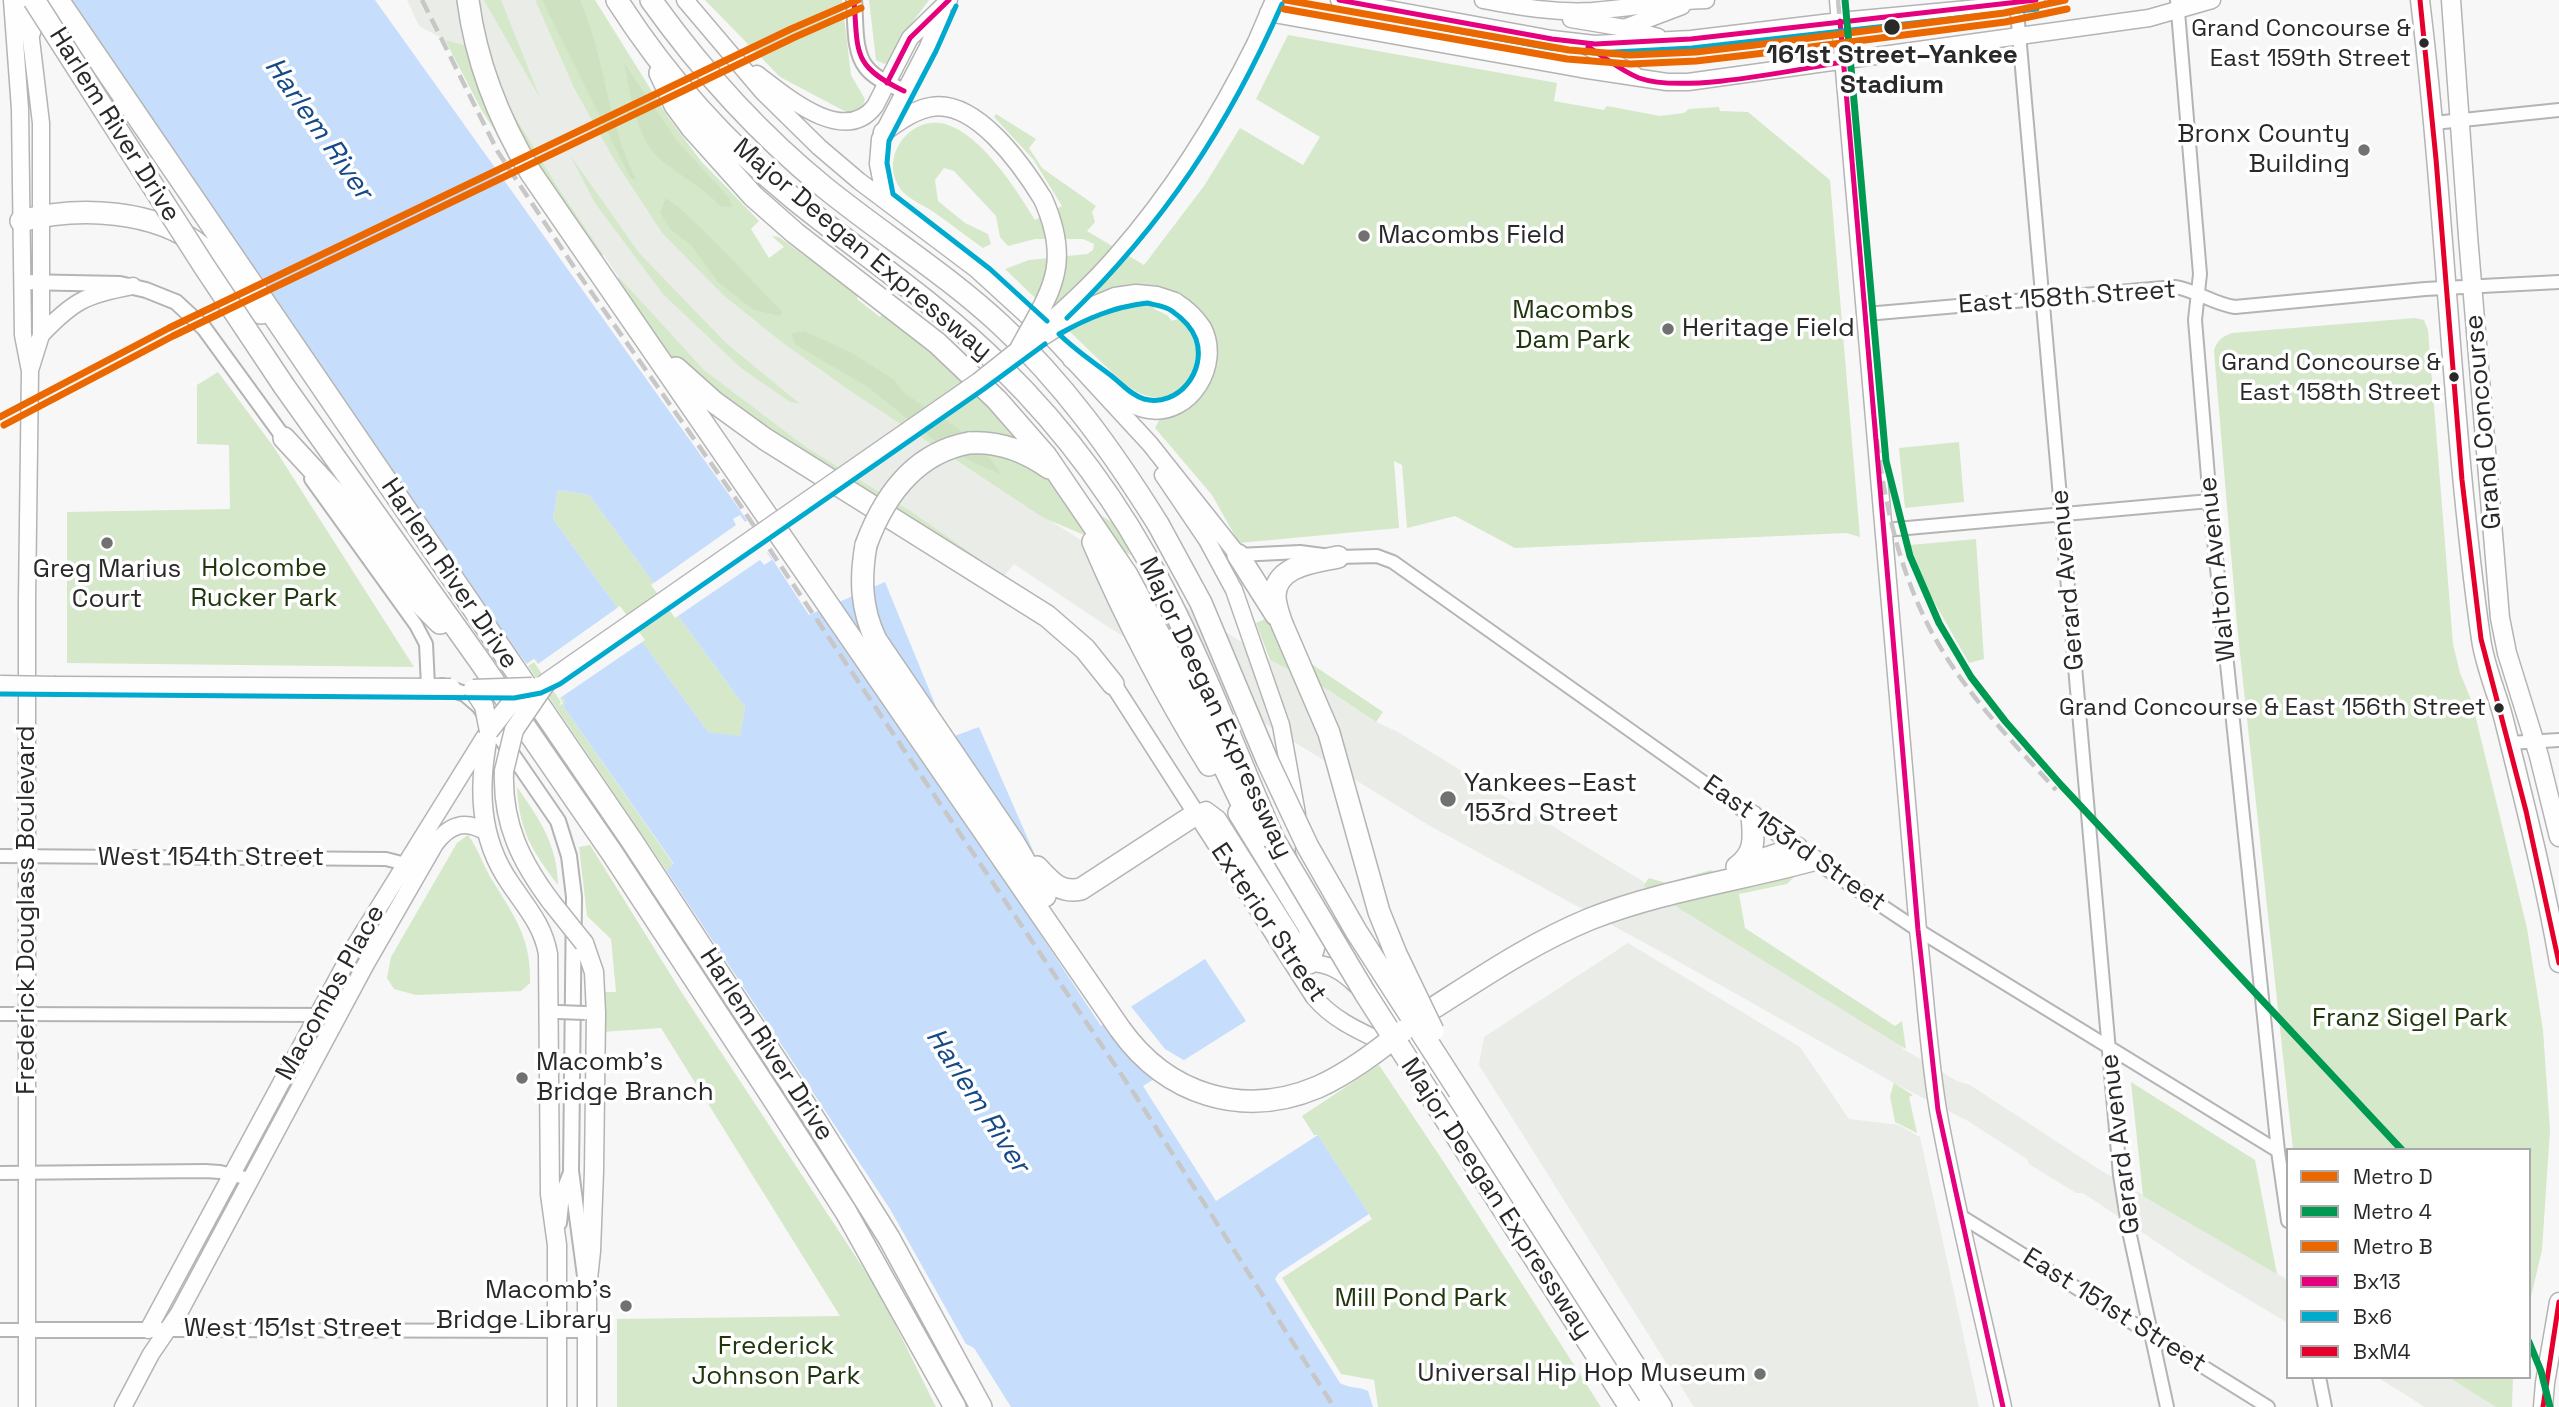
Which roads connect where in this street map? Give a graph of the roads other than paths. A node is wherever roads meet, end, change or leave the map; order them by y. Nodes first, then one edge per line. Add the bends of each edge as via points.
1 (12, 0) edge
2 (25, 0) edge
3 (34, 0) edge
4 (58, 0) edge
5 (468, 0) edge
6 (617, 0) edge
7 (652, 0) edge
8 (685, 0) edge
9 (854, 0) edge
10 (1339, 0) edge
11 (1483, 0) edge
12 (1707, 0) edge
13 (1838, 0) edge
14 (2036, 0) edge
15 (2211, 0) edge
16 (2420, 0) edge
17 (2451, 0) edge
18 (2016, 2) edge
19 (947, 3) edge
20 (2177, 5) edge
21 (1271, 7) edge
22 (1534, 9) junction
23 (1840, 21) junction
24 (1625, 28) junction
25 (23, 31) junction
26 (2020, 37) junction
27 (645, 40) junction
28 (1670, 40) junction
29 (1583, 44) junction
30 (736, 58) junction
31 (1843, 62) junction
32 (1641, 78) junction
33 (887, 83) junction
34 (904, 91) junction
35 (39, 94) junction
36 (19, 96) junction
37 (2559, 110) edge
38 (2459, 119) junction
39 (2434, 122) junction
40 (883, 132) junction
41 (42, 165) junction
42 (21, 166) junction
43 (885, 199) junction
44 (42, 216) junction
45 (21, 221) junction
46 (22, 282) junction
47 (42, 282) junction
48 (2559, 282) edge
49 (133, 286) junction
50 (2473, 286) junction
51 (2446, 288) junction
52 (2198, 293) junction
53 (2043, 297) junction
54 (1866, 314) junction
55 (638, 328) junction
56 (41, 335) junction
57 (295, 346) junction
58 (1018, 351) junction
59 (1072, 359) junction
60 (30, 371) junction
61 (979, 382) junction
62 (1121, 415) junction
63 (284, 438) junction
64 (1060, 477) junction
65 (2210, 501) junction
66 (1076, 502) junction
67 (2062, 514) junction
68 (1885, 530) junction
69 (1238, 555) junction
70 (1338, 557) junction
71 (1270, 598) junction
72 (479, 660) junction
73 (546, 683) junction
74 (0, 684) edge
75 (28, 684) junction
76 (1113, 684) joint
77 (428, 686) junction
78 (473, 688) junction
79 (507, 689) junction
80 (506, 708) junction
81 (486, 739) junction
82 (2559, 740) edge
83 (2535, 742) junction
84 (2510, 743) junction
85 (504, 771) junction
86 (1196, 814) junction
87 (1752, 816) junction
88 (487, 833) junction
89 (2559, 837) edge
90 (1274, 840) junction
91 (1014, 843) junction
92 (1805, 854) junction
93 (0, 856) edge
94 (27, 856) junction
95 (413, 866) junction
96 (1744, 872) junction
97 (1918, 930) junction
98 (2559, 963) edge
99 (1303, 968) junction
100 (1435, 1007) junction
101 (553, 1013) junction
102 (590, 1013) junction
103 (0, 1014) edge
104 (27, 1014) junction
105 (317, 1015) junction
106 (339, 1015) junction
107 (1408, 1038) junction
108 (2109, 1048) junction
109 (1423, 1061) junction
110 (1459, 1091) junction
111 (2278, 1151) junction
112 (571, 1171) junction
113 (594, 1171) junction
114 (0, 1173) edge
115 (27, 1173) junction
116 (231, 1174) junction
117 (250, 1179) junction
118 (2286, 1207) edge
119 (1959, 1215) junction
120 (557, 1245) junction
121 (587, 1288) junction
122 (2559, 1302) edge
123 (168, 1329) junction
124 (0, 1330) edge
125 (27, 1330) junction
126 (148, 1330) junction
127 (556, 1330) junction
128 (587, 1331) junction
129 (2150, 1333) junction
130 (2319, 1379) edge
131 (27, 1407) edge
132 (122, 1407) edge
133 (556, 1407) edge
134 (587, 1407) edge
135 (955, 1407) edge
136 (981, 1407) edge
137 (1630, 1407) edge
138 (1645, 1407) edge
139 (1661, 1407) edge
140 (2003, 1407) edge
141 (2167, 1407) edge
142 (2268, 1407) edge
143 (2325, 1407) edge
144 (2543, 1407) edge

1 - 25 main road, Harlem River Drive
2 - 25 highway
3 - 72 highway, Harlem River Drive, bridge via 284,386
4 - 57 highway, Harlem River Drive
5 - 55 highway via 484,72 516,147
6 - 27 highway, Major Deegan Expressway
7 - 110 highway, Major Deegan Expressway, bridge via 702,67 771,140 1017,341 1128,477 1201,603 1266,760 1308,847
8 - 30 main road
9 - 33 street via 861,59
10 - 29 main road
11 - 22 main road
12 - 22 main road via 1592,11
12 - 24 main road
13 - 23 main road
14 - 18 main road
15 - 20 main road
16 - 39 main road, Grand Concourse
17 - 38 main road, Grand Concourse
18 - 23 main road
18 - 26 street, Gerard Avenue
19 - 33 main road via 910,38
19 - 34 main road
20 - 26 main road via 2149,18
20 - 52 street, Walton Avenue
21 - 32 main road
21 - 58 main road, bridge via 1219,114 1154,210 1087,287
22 - 24 main road
23 - 28 main road
23 - 31 main road
24 - 28 main road
24 - 29 main road
25 - 35 main road, Frederick Douglass Boulevard
25 - 36 main road, Frederick Douglass Boulevard
26 - 31 main road
26 - 53 street, Gerard Avenue
27 - 61 highway via 675,105 734,177 795,233 937,343
27 - 90 highway, Major Deegan Expressway via 700,108 776,184 952,322 1004,369 1084,463 1136,540 1172,605
28 - 29 main road
29 - 32 main road
30 - 33 main road via 794,101 841,122 869,114
30 - 43 main road, Major Deegan Expressway via 810,139
31 - 32 main road via 1688,82
31 - 54 main road
33 - 34 street
34 - 40 main road
35 - 36 main road
35 - 41 main road, Frederick Douglass Boulevard
36 - 42 main road, Frederick Douglass Boulevard
37 - 38 street
38 - 39 street
38 - 50 main road, Grand Concourse
39 - 51 main road, Grand Concourse
40 - 43 main road via 878,164
40 - 58 main road, bridge via 929,107 962,112 1004,147 1043,199 1055,231 1057,268 1052,288
41 - 42 main road
41 - 44 main road, Frederick Douglass Boulevard
42 - 45 main road, Frederick Douglass Boulevard
43 - 59 main road, Major Deegan Expressway via 999,289
44 - 45 highway
44 - 47 main road, Frederick Douglass Boulevard
44 - 57 highway via 110,215 150,221 178,232 204,248 240,292
45 - 46 main road, Frederick Douglass Boulevard
46 - 47 street
46 - 60 main road, Frederick Douglass Boulevard via 23,335
47 - 49 street
47 - 56 main road, Frederick Douglass Boulevard
48 - 50 street, East 158th Street
49 - 56 main road via 74,303
49 - 63 street via 176,302 199,322
50 - 51 street, East 158th Street
50 - 83 main road, Grand Concourse via 2500,618
51 - 52 street, East 158th Street via 2235,307
51 - 84 main road, Grand Concourse via 2474,592 2484,655
52 - 53 street, East 158th Street via 2174,287
52 - 65 street, Walton Avenue via 2195,320
53 - 54 street, East 158th Street
53 - 67 street, Gerard Avenue
54 - 68 main road
55 - 76 highway via 730,415 1047,617 1084,649
55 - 100 highway, bridge via 1120,1030 1157,1070 1184,1086 1218,1097 1243,1101 1283,1097 1318,1087 1341,1074
56 - 60 main road, Frederick Douglass Boulevard
57 - 136 highway, Harlem River Drive via 632,841 863,1194
58 - 59 main road, Macombs Place, bridge via 1087,309 1115,297 1147,294 1175,302 1190,313 1202,329 1208,353 1198,384 1178,403 1154,410 1138,406
58 - 61 main road, Macombs Place, bridge
59 - 62 main road, Major Deegan Expressway
60 - 75 main road, Frederick Douglass Boulevard
61 - 64 highway
61 - 73 main road, Macombs Place, bridge
62 - 69 main road, Major Deegan Expressway
62 - 107 main road via 1228,577 1280,725 1314,882
63 - 72 highway via 332,490 413,596
63 - 77 street via 416,625 425,644
64 - 66 highway
64 - 91 highway, bridge via 1021,452 996,444 969,443 941,451 916,467 886,501 863,560 865,613 879,646
65 - 67 street
65 - 111 street, Walton Avenue
66 - 90 highway via 1138,594 1245,810
66 - 99 highway via 1112,586 1186,726 1306,921 1314,946
67 - 68 street
67 - 108 street, Gerard Avenue
68 - 97 main road
69 - 70 street via 1300,552
69 - 71 highway
70 - 71 highway via 1292,570
70 - 87 street, East 153rd Street via 1377,556 1393,562
71 - 110 highway, bridge via 1332,741 1379,912
72 - 135 highway, Harlem River Drive via 612,853 846,1212
73 - 79 main road, bridge
73 - 80 main road, Macombs Place, bridge
73 - 85 main road, bridge via 514,730
74 - 75 street
74 - 78 main road, bridge
75 - 77 street
75 - 94 main road, Frederick Douglass Boulevard
76 - 86 main road, Exterior Street
77 - 112 street via 457,691 479,706 552,811 566,841 574,897
78 - 79 main road, bridge
78 - 81 main road, bridge via 484,706
79 - 80 main road, bridge
80 - 81 main road, Macombs Place, bridge
80 - 85 main road, bridge
81 - 88 main road via 481,791
81 - 95 main road, Macombs Place
82 - 83 street
83 - 84 street
83 - 89 main road, Grand Concourse
84 - 98 main road, Grand Concourse via 2543,874
85 - 102 main road, bridge via 506,815 513,841 527,869 584,943 594,972
86 - 91 highway via 1081,889 1063,889
86 - 99 main road, Exterior Street via 1206,810 1218,819
87 - 92 street, East 153rd Street
87 - 96 highway via 1752,848
88 - 95 main road, Macombs Place via 473,825 453,826
88 - 101 main road via 502,871 544,935
90 - 137 highway, Major Deegan Expressway, bridge via 1364,993
91 - 100 highway, bridge via 1141,1037 1166,1061 1197,1077 1242,1088 1290,1083 1312,1076
92 - 96 highway
92 - 97 street, East 153rd Street
93 - 94 street, West 154th Street
94 - 95 street, West 154th Street via 386,859
94 - 104 main road, Frederick Douglass Boulevard
95 - 105 main road, Macombs Place via 356,944
95 - 106 main road, Macombs Place
96 - 100 highway via 1572,927 1517,955
97 - 108 street, East 153rd Street
97 - 119 main road via 1938,1109
99 - 107 main road, Exterior Street via 1326,965 1343,973
99 - 109 main road, Exterior Street via 1320,1004 1335,1018
101 - 102 street, bridge
101 - 120 main road via 551,1194
102 - 113 main road
103 - 104 street
104 - 105 street
104 - 115 main road, Frederick Douglass Boulevard
105 - 106 street
105 - 116 main road, Macombs Place
106 - 117 main road, Macombs Place
107 - 109 main road, Exterior Street
108 - 111 street, East 153rd Street
108 - 129 street, Gerard Avenue via 2120,1175
109 - 138 main road, Exterior Street
110 - 139 highway, Major Deegan Expressway
111 - 118 street, Walton Avenue
112 - 113 street
112 - 120 street via 562,1195
112 - 121 street
113 - 121 main road
114 - 115 street
115 - 116 street
115 - 125 main road, Frederick Douglass Boulevard
116 - 117 street
116 - 126 main road, Macombs Place
117 - 123 main road, Macombs Place
119 - 129 street, East 151st Street
119 - 140 main road
120 - 127 main road
121 - 128 main road
122 - 144 main road
123 - 126 street, West 151st Street
123 - 127 street, West 151st Street
123 - 132 main road, Macombs Place
124 - 125 street, West 151st Street
125 - 126 street, West 151st Street
125 - 131 main road, Frederick Douglass Boulevard
127 - 128 street, West 151st Street
127 - 133 main road
128 - 134 main road
129 - 141 street, Gerard Avenue
129 - 142 street, East 151st Street
130 - 143 street

